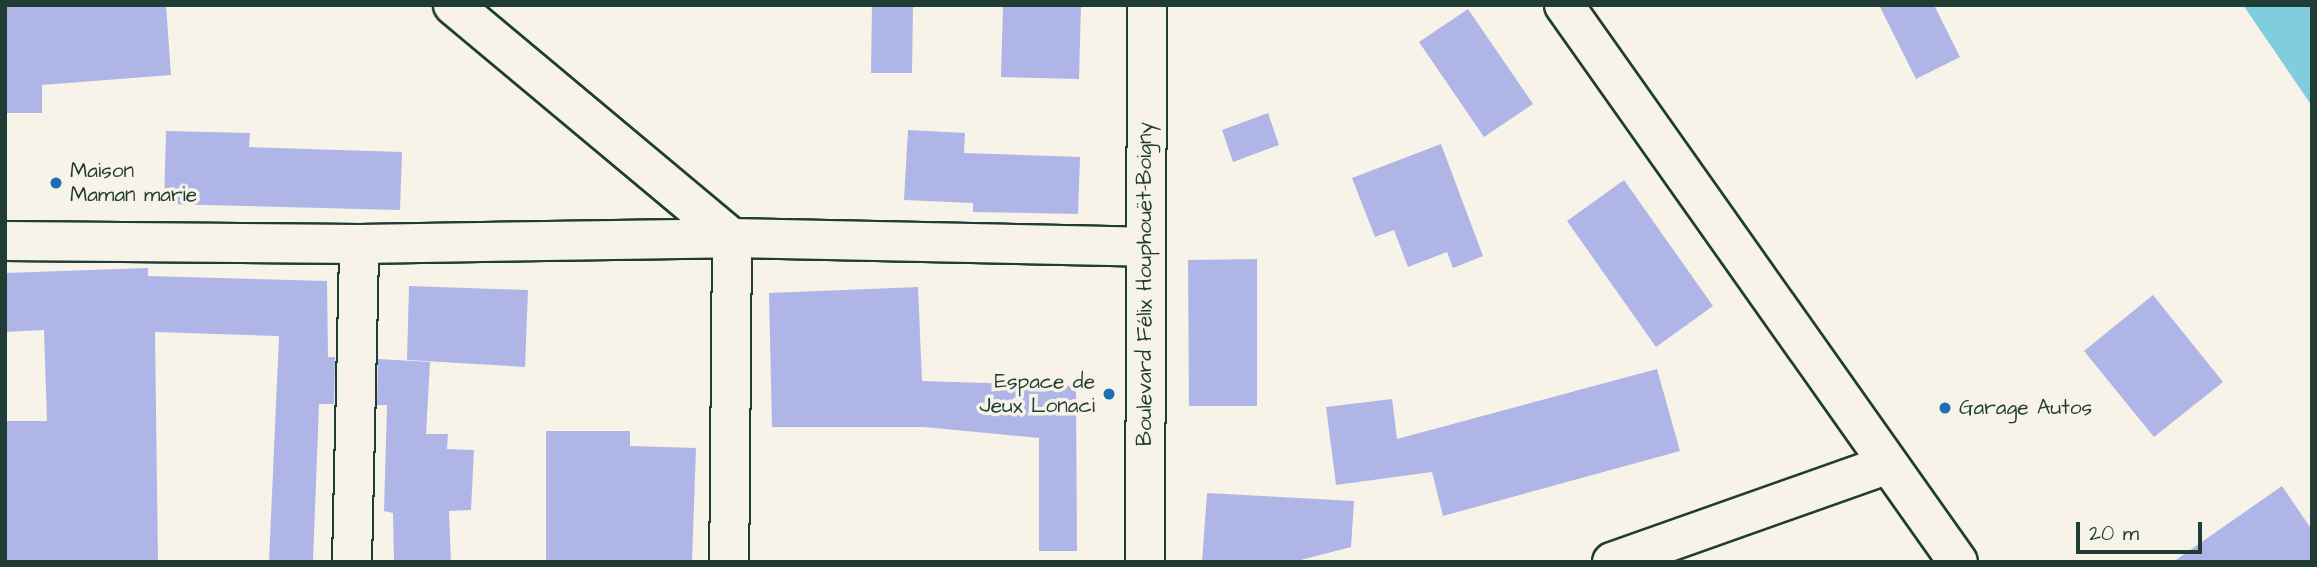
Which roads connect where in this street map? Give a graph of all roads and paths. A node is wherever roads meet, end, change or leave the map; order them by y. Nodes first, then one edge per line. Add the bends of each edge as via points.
1 (453, 5) edge
2 (1147, 5) edge
3 (1564, 5) edge
4 (732, 238) junction
5 (5, 241) edge
6 (359, 244) junction
7 (1145, 247) junction
8 (1886, 465) junction
9 (352, 562) edge
10 (729, 562) edge
11 (1145, 562) edge
12 (1612, 562) edge
13 (1958, 562) edge

1 - 4 street
2 - 7 street, Boulevard Félix Houphouët-Boigny
3 - 8 street
4 - 6 street
4 - 7 street
4 - 10 street
5 - 6 street
6 - 9 street
7 - 11 street, Boulevard Félix Houphouët-Boigny
8 - 12 street
8 - 13 street

